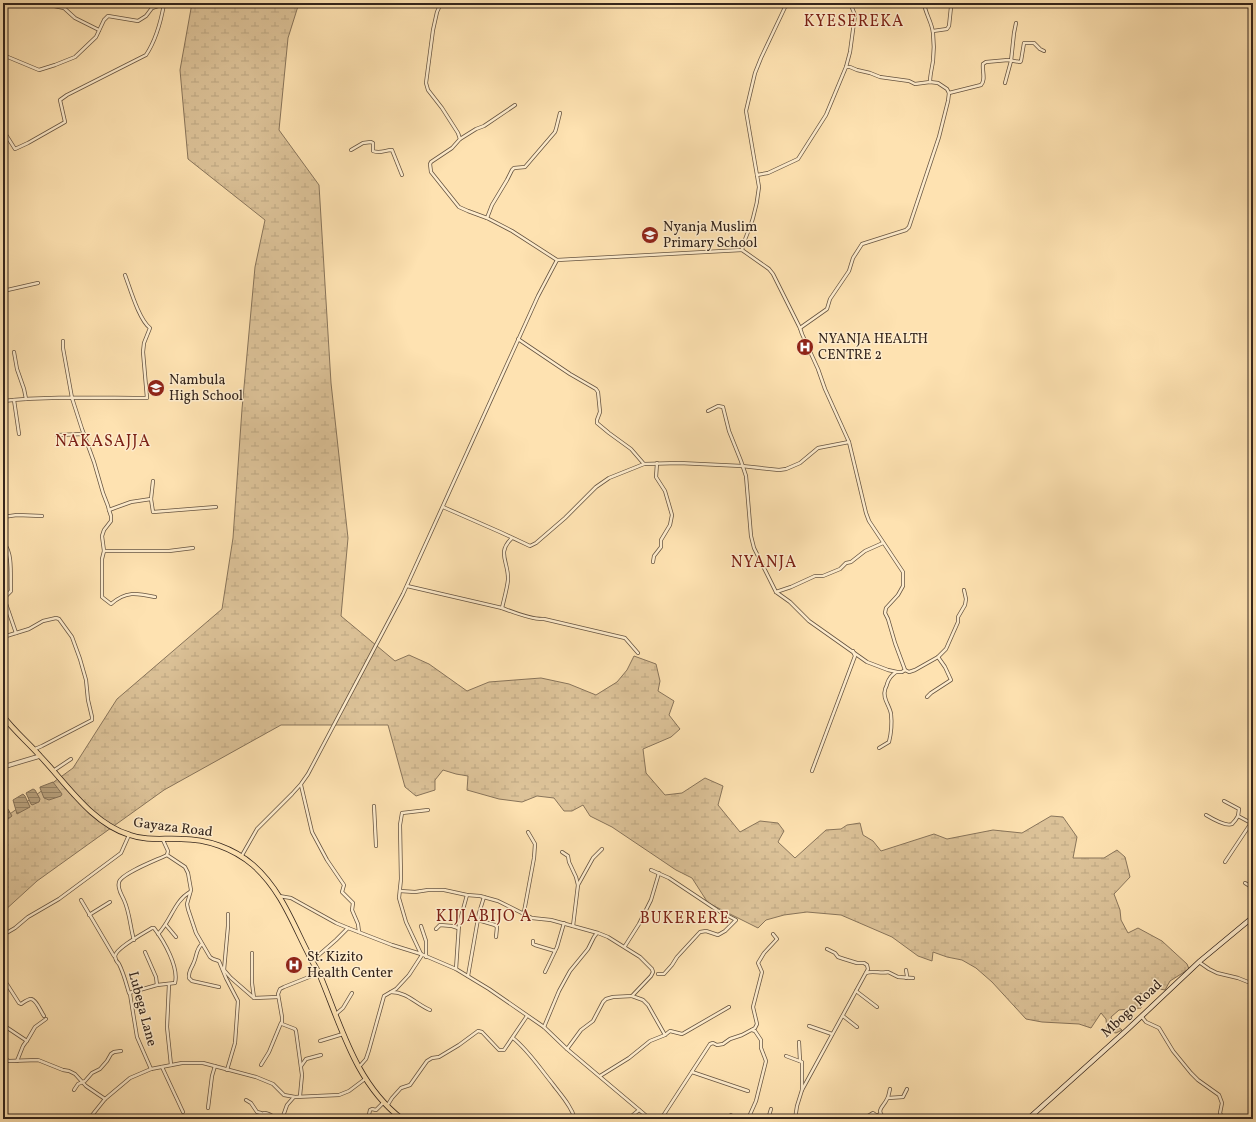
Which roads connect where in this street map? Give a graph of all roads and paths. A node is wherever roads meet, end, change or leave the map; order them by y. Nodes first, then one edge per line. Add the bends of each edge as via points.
1 (40, 3) edge
2 (441, 3) edge
3 (786, 3) edge
4 (850, 3) edge
5 (924, 3) edge
6 (950, 3) edge
7 (1016, 23) dead end
8 (99, 30) junction
9 (933, 31) junction
10 (1044, 50) dead end
11 (3, 55) edge
12 (1011, 61) junction
13 (846, 67) junction
14 (930, 82) junction
15 (1005, 83) dead end
16 (949, 93) junction
17 (515, 105) dead end
18 (560, 113) dead end
19 (3, 130) edge
20 (460, 140) junction
21 (351, 150) dead end
22 (402, 175) dead end
23 (757, 175) junction
24 (487, 218) junction
25 (742, 250) junction
26 (557, 260) junction
27 (125, 275) dead end
28 (38, 283) dead end
29 (3, 291) edge
30 (800, 328) junction
31 (518, 339) junction
32 (63, 341) dead end
33 (14, 352) dead end
34 (72, 398) junction
35 (26, 399) junction
36 (14, 400) junction
37 (3, 401) edge
38 (708, 411) dead end
39 (20, 434) dead end
40 (84, 434) junction
41 (57, 435) dead end
42 (848, 442) junction
43 (657, 463) junction
44 (644, 464) junction
45 (742, 466) junction
46 (153, 481) dead end
47 (151, 499) junction
48 (216, 507) dead end
49 (443, 507) junction
50 (108, 510) junction
51 (42, 516) dead end
52 (3, 517) edge
53 (512, 538) junction
54 (883, 543) junction
55 (3, 545) edge
56 (193, 548) dead end
57 (104, 551) junction
58 (653, 562) dead end
59 (407, 586) junction
60 (964, 590) dead end
61 (776, 592) junction
62 (155, 597) dead end
63 (502, 608) junction
64 (16, 633) junction
65 (3, 637) edge
66 (853, 651) junction
67 (638, 653) dead end
68 (938, 657) junction
69 (906, 670) junction
70 (896, 672) junction
71 (927, 697) dead end
72 (3, 716) edge
73 (879, 748) dead end
74 (34, 749) junction
75 (40, 756) junction
76 (71, 759) dead end
77 (3, 767) edge
78 (54, 771) junction
79 (812, 771) dead end
80 (301, 784) junction
81 (1224, 801) dead end
82 (374, 806) dead end
83 (428, 810) dead end
84 (1206, 815) dead end
85 (1238, 816) junction
86 (1252, 823) edge
87 (528, 832) dead end
88 (129, 835) junction
89 (162, 838) junction
90 (376, 846) dead end
91 (602, 848) dead end
92 (562, 852) dead end
93 (167, 855) junction
94 (241, 857) junction
95 (1225, 862) dead end
96 (651, 870) dead end
97 (659, 873) junction
98 (1245, 883) dead end
99 (578, 885) junction
100 (1253, 888) edge
101 (400, 891) junction
102 (191, 892) junction
103 (467, 895) junction
104 (279, 896) junction
105 (484, 897) junction
106 (81, 900) dead end
107 (110, 902) dead end
108 (228, 914) dead end
109 (89, 915) junction
110 (1253, 917) edge
111 (532, 918) junction
112 (478, 920) junction
113 (564, 923) junction
114 (166, 924) junction
115 (421, 926) dead end
116 (573, 926) junction
117 (348, 928) junction
118 (458, 928) junction
119 (436, 929) dead end
120 (359, 932) junction
121 (598, 933) junction
122 (3, 934) edge
123 (158, 934) junction
124 (773, 934) dead end
125 (176, 937) dead end
126 (496, 937) dead end
127 (134, 940) junction
128 (533, 941) dead end
129 (202, 944) junction
130 (625, 946) junction
131 (827, 949) dead end
132 (555, 951) junction
133 (145, 952) dead end
134 (252, 953) dead end
135 (423, 955) junction
136 (116, 958) junction
137 (312, 961) junction
138 (1199, 962) junction
139 (223, 969) junction
140 (456, 969) junction
141 (906, 970) dead end
142 (545, 972) dead end
143 (319, 973) junction
144 (866, 973) junction
145 (658, 974) dead end
146 (468, 976) junction
147 (3, 978) edge
148 (906, 978) junction
149 (913, 978) dead end
150 (169, 984) junction
151 (1253, 984) edge
152 (157, 985) junction
153 (219, 987) dead end
154 (856, 991) junction
155 (390, 992) junction
156 (352, 993) dead end
157 (129, 994) junction
158 (632, 996) junction
159 (278, 997) junction
160 (254, 998) junction
161 (729, 1007) dead end
162 (877, 1007) dead end
163 (430, 1010) dead end
164 (336, 1014) junction
165 (44, 1016) dead end
166 (527, 1016) junction
167 (843, 1016) junction
168 (1141, 1016) junction
169 (46, 1019) dead end
170 (281, 1023) junction
171 (3, 1024) edge
172 (809, 1026) dead end
173 (544, 1027) junction
174 (857, 1027) dead end
175 (751, 1030) junction
176 (344, 1034) junction
177 (832, 1034) junction
178 (665, 1035) junction
179 (513, 1038) junction
180 (320, 1040) dead end
181 (27, 1042) junction
182 (799, 1042) dead end
183 (567, 1049) junction
184 (121, 1051) dead end
185 (321, 1055) dead end
186 (786, 1056) dead end
187 (3, 1058) edge
188 (17, 1061) junction
189 (800, 1061) junction
190 (171, 1065) junction
191 (261, 1065) dead end
192 (215, 1066) junction
193 (301, 1066) junction
194 (162, 1067) junction
195 (358, 1068) junction
196 (151, 1069) junction
197 (226, 1070) junction
198 (692, 1072) junction
199 (600, 1076) junction
200 (365, 1079) junction
201 (82, 1081) junction
202 (890, 1089) dead end
203 (74, 1090) dead end
204 (802, 1090) junction
205 (907, 1090) dead end
206 (748, 1091) dead end
207 (300, 1096) junction
208 (295, 1097) junction
209 (888, 1098) junction
210 (105, 1099) junction
211 (246, 1100) dead end
212 (384, 1102) junction
213 (387, 1106) junction
214 (208, 1108) dead end
215 (770, 1109) dead end
216 (639, 1110) junction
217 (183, 1112) dead end
218 (261, 1114) junction
219 (880, 1114) junction
220 (730, 1115) dead end
221 (89, 1119) edge
222 (254, 1119) edge
223 (278, 1119) edge
224 (282, 1119) edge
225 (368, 1119) edge
226 (402, 1119) edge
227 (575, 1119) edge
228 (628, 1119) edge
229 (650, 1119) edge
230 (661, 1119) edge
231 (728, 1119) edge
232 (748, 1119) edge
233 (768, 1119) edge
234 (795, 1119) edge
235 (864, 1119) edge
236 (885, 1119) edge
237 (1028, 1119) edge
238 (1223, 1119) edge

1 - 8 street via 64,8 75,18
2 - 20 street via 433,30 426,83
3 - 23 street via 755,73 746,112
4 - 13 street via 855,15
5 - 9 street
6 - 9 street via 949,26 947,29
7 - 12 street
8 - 11 street via 96,37 75,57 42,69 36,69
8 - 19 street via 108,16 138,21 152,8 164,4 160,23 146,55 60,100 65,122 14,149
9 - 14 street
10 - 12 street via 1034,43 1024,43 1021,61
12 - 15 street
12 - 16 street via 986,62 983,64 984,83
13 - 14 street via 915,84
13 - 23 street via 826,115 798,159 768,173
14 - 16 street via 942,85
16 - 30 street via 939,138 908,227 906,230 862,244 853,258 849,271 830,299 827,309
17 - 20 street
18 - 24 street via 555,132 531,162 525,167 512,170
20 - 24 street via 431,162 431,172 459,207
21 - 22 street via 363,143 371,142 375,152 392,150
23 - 25 street via 758,197
24 - 26 street
25 - 26 street
25 - 30 street via 773,274
26 - 31 street
27 - 34 street via 141,316 150,328 142,352 147,398
28 - 29 street
30 - 42 street
31 - 44 street via 596,389 600,412 597,423 631,449
31 - 49 street
32 - 34 street
33 - 35 street
34 - 35 street
34 - 40 street
35 - 36 street
36 - 37 street
36 - 39 street
38 - 45 street via 718,406 723,407
40 - 41 street
40 - 50 street
42 - 45 street via 818,448 800,463 786,469
42 - 54 street via 866,513
43 - 44 street
43 - 45 street
43 - 58 street via 656,477 665,491 672,515
44 - 53 street via 609,478 596,487 565,518 532,545
45 - 61 street via 746,476 754,548
46 - 47 street
47 - 48 street via 153,512
47 - 50 street via 131,502
49 - 53 street
49 - 59 street
50 - 57 street via 111,521 102,536
51 - 52 street
53 - 63 street via 506,544 504,554 508,579
54 - 61 street via 865,551 840,569
54 - 69 street via 903,572 903,586 885,613
55 - 64 street via 7,547 10,555 10,591 5,601
56 - 57 street via 169,551
57 - 62 street via 104,599 111,604 121,596 130,594
59 - 63 street
59 - 80 street
60 - 68 street via 965,604 948,646
61 - 66 street via 809,621
63 - 67 street via 625,638
64 - 65 street
64 - 74 street via 43,621 59,619 72,638 80,659 92,717 92,720
66 - 70 street via 871,664
66 - 79 street via 855,656
68 - 69 street via 915,670
68 - 71 street via 951,680
69 - 70 street
70 - 73 street via 888,678 885,690 891,715 889,742
72 - 74 main road, Gayaza Road
74 - 75 main road, Gayaza Road
75 - 77 street
75 - 78 main road, Gayaza Road
76 - 78 street
78 - 88 main road, Gayaza Road via 104,823
80 - 94 street via 257,829
80 - 120 street via 312,832 344,885 342,892 353,903 352,910
81 - 85 street via 1238,809
82 - 90 street
83 - 101 street via 401,815
84 - 85 street via 1215,821 1230,824
85 - 86 street
86 - 95 street
87 - 111 street via 535,844 524,912
88 - 89 main road, Gayaza Road via 148,839
88 - 122 street via 121,853 59,899
89 - 93 street via 168,851
89 - 94 main road, Gayaza Road via 206,842
91 - 99 street via 593,858
92 - 99 street via 568,856
93 - 102 street via 187,870
93 - 127 street via 138,868 121,878 119,882 119,890
94 - 104 main road, Gayaza Road via 267,878
96 - 97 street
97 - 130 street via 651,900
97 - 145 street via 736,920 726,931 718,935 700,932 664,974
98 - 100 street
99 - 116 street
101 - 103 street via 444,890
101 - 135 street via 404,917
102 - 114 street via 180,900
102 - 129 street via 188,909
103 - 105 street
103 - 118 street
104 - 117 street via 291,898
104 - 137 main road, Gayaza Road
105 - 111 street
105 - 112 street
106 - 109 street
107 - 109 street
108 - 139 street
109 - 136 street
110 - 138 main road, Mbogo Road
111 - 113 street
112 - 126 street via 497,927
112 - 146 street
113 - 116 street
113 - 132 street
114 - 123 street
114 - 125 street
115 - 135 street via 426,941
116 - 121 street
117 - 120 street
117 - 137 street
118 - 119 street via 440,925
118 - 140 street
120 - 135 street
121 - 130 street
121 - 173 street via 570,971
123 - 127 street, Lubega Lane via 153,928
123 - 150 street via 174,963 176,980 175,983
124 - 175 street via 777,939 758,962 762,972 753,1007 757,1024
127 - 136 street, Lubega Lane via 117,951
128 - 132 street via 535,945
129 - 139 street via 212,959 219,961
129 - 153 street via 196,952 189,978 192,981
130 - 158 street via 652,969 651,976
131 - 144 street via 838,957 864,963 868,969
132 - 142 street
133 - 152 street via 156,976
134 - 160 street
135 - 140 street
135 - 155 street via 409,975
136 - 157 street, Lubega Lane
137 - 143 main road, Gayaza Road
138 - 151 street via 1217,973
138 - 168 main road, Mbogo Road
139 - 160 street
139 - 197 street via 238,1001 235,1043
140 - 146 street
141 - 148 street
143 - 159 street via 280,989
143 - 164 main road, Gayaza Road
144 - 148 street via 888,972
144 - 154 street
146 - 166 street
147 - 165 street via 19,1003 34,1000
148 - 149 street
150 - 152 street
150 - 190 street via 167,1027
152 - 157 street
154 - 162 street
154 - 167 street
155 - 163 street via 407,996
155 - 195 street via 384,996 366,1059
156 - 164 street
157 - 196 street, Lubega Lane via 137,1037
158 - 178 street via 648,1005
158 - 183 street via 606,999 593,1021 581,1030
159 - 160 street
159 - 170 street
161 - 178 street via 682,1034 670,1031
164 - 176 main road, Gayaza Road
166 - 173 street
166 - 179 street
167 - 174 street
167 - 177 street
168 - 237 main road, Mbogo Road
168 - 238 street via 1146,1022 1159,1028 1172,1051 1191,1073 1219,1095
169 - 181 street via 35,1027
170 - 191 street
170 - 193 street via 296,1031
171 - 181 street
172 - 177 street
173 - 183 street
175 - 198 street via 730,1038 723,1044 710,1044
175 - 232 street via 756,1031 761,1040 766,1060 756,1101
176 - 180 street
176 - 195 main road, Gayaza Road
177 - 204 street
178 - 199 street via 650,1041
179 - 213 street via 502,1051 478,1031 439,1057 427,1060 410,1085 401,1088
179 - 227 street via 558,1091 572,1110
181 - 188 street via 22,1046
182 - 189 street
183 - 199 street
184 - 201 street via 111,1054 100,1068
185 - 193 street via 306,1059
186 - 189 street
187 - 188 street
188 - 201 street via 38,1060 72,1072
189 - 204 street
190 - 192 street via 198,1062
190 - 194 street
192 - 197 street
192 - 214 street
193 - 207 street
194 - 196 street
194 - 217 street
195 - 200 main road, Gayaza Road
196 - 210 street via 126,1081
197 - 208 street via 267,1081 284,1095
198 - 206 street
198 - 230 street
199 - 216 street
200 - 207 street via 350,1091 339,1095
200 - 212 main road, Gayaza Road
201 - 203 street
201 - 210 street
202 - 209 street
204 - 234 street via 796,1106
205 - 209 street via 903,1097
207 - 208 street
208 - 224 street via 287,1105
209 - 219 street
210 - 221 street
211 - 218 street
212 - 213 main road, Gayaza Road
212 - 225 street via 378,1109 370,1110
213 - 226 main road, Gayaza Road
215 - 233 street
216 - 228 street
216 - 229 street
218 - 222 street
218 - 223 street via 267,1112
219 - 235 street via 877,1116 872,1113
219 - 236 street
220 - 231 street

